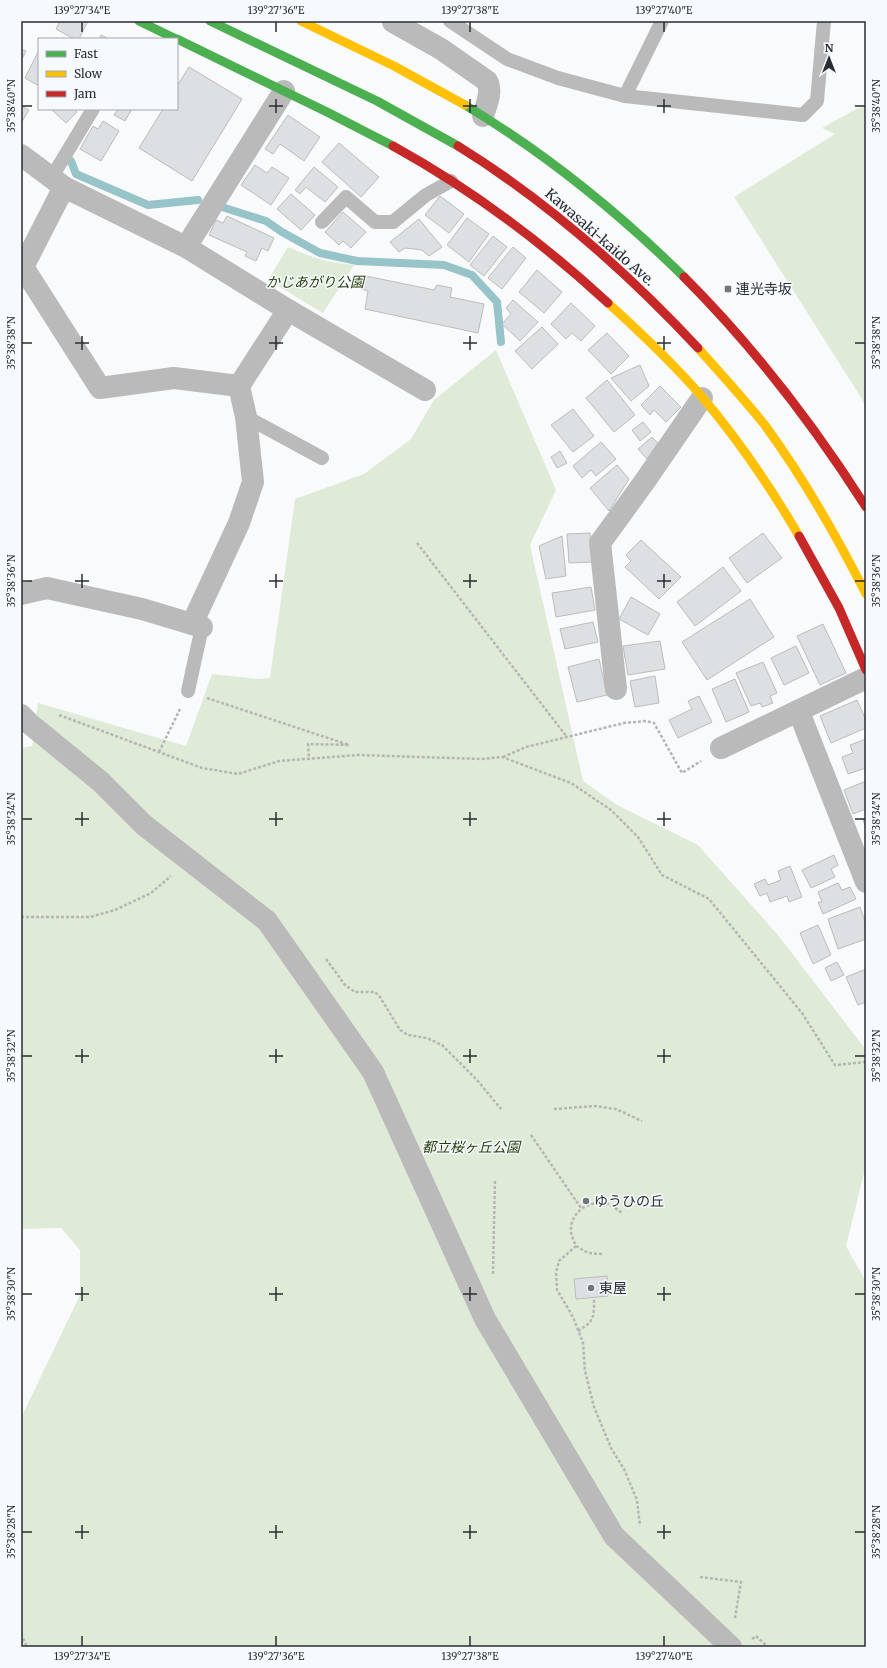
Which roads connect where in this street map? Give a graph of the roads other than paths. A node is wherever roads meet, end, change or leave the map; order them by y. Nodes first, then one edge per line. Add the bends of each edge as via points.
1 (139, 21) edge
2 (210, 21) edge
3 (301, 21) edge
4 (394, 21) edge
5 (450, 21) edge
6 (662, 21) edge
7 (824, 21) edge
8 (174, 38) edge
9 (178, 40) edge
10 (284, 91) junction
11 (625, 96) junction
12 (93, 110) edge
13 (483, 116) junction
14 (21, 155) edge
15 (451, 181) junction
16 (58, 182) junction
17 (322, 222) dead end
18 (186, 247) junction
19 (288, 310) junction
20 (239, 386) junction
21 (425, 390) dead end
22 (702, 398) junction
23 (246, 417) junction
24 (322, 458) dead end
25 (866, 507) edge
26 (21, 594) edge
27 (866, 594) edge
28 (197, 626) junction
29 (866, 670) edge
30 (866, 678) edge
31 (616, 689) dead end
32 (188, 692) road end
33 (799, 712) junction
34 (26, 720) edge
35 (722, 748) dead end
36 (866, 882) edge
37 (739, 1641) edge

1 - 8 main road
2 - 27 main road, Kawasaki-kaido Ave. via 437,134 533,198 632,280 722,374 771,435 838,539
3 - 13 main road, Kawasaki-kaido Ave. via 381,60
4 - 13 street via 488,81 489,96
5 - 11 lane via 507,59 558,78
6 - 11 lane
7 - 11 lane via 817,102 803,115
9 - 10 main road
10 - 15 main road via 410,156
10 - 18 street
12 - 16 lane
13 - 25 main road, Kawasaki-kaido Ave. via 553,164 620,217 704,295 762,360 808,419
14 - 16 street
15 - 17 lane via 426,195 393,222 375,222 346,197
15 - 22 main road via 515,225 557,258 643,336
16 - 18 street
16 - 20 street via 23,267 100,388 174,378
18 - 19 street
19 - 20 street
19 - 21 street
20 - 23 street
22 - 29 main road via 780,505 840,610
22 - 31 street via 600,543
23 - 24 lane
23 - 28 street via 253,482
26 - 28 street via 47,588 142,609
28 - 32 lane
30 - 33 street
33 - 35 street
33 - 36 street
34 - 37 street via 101,782 144,825 267,921 373,1072 485,1319 614,1536 638,1559

